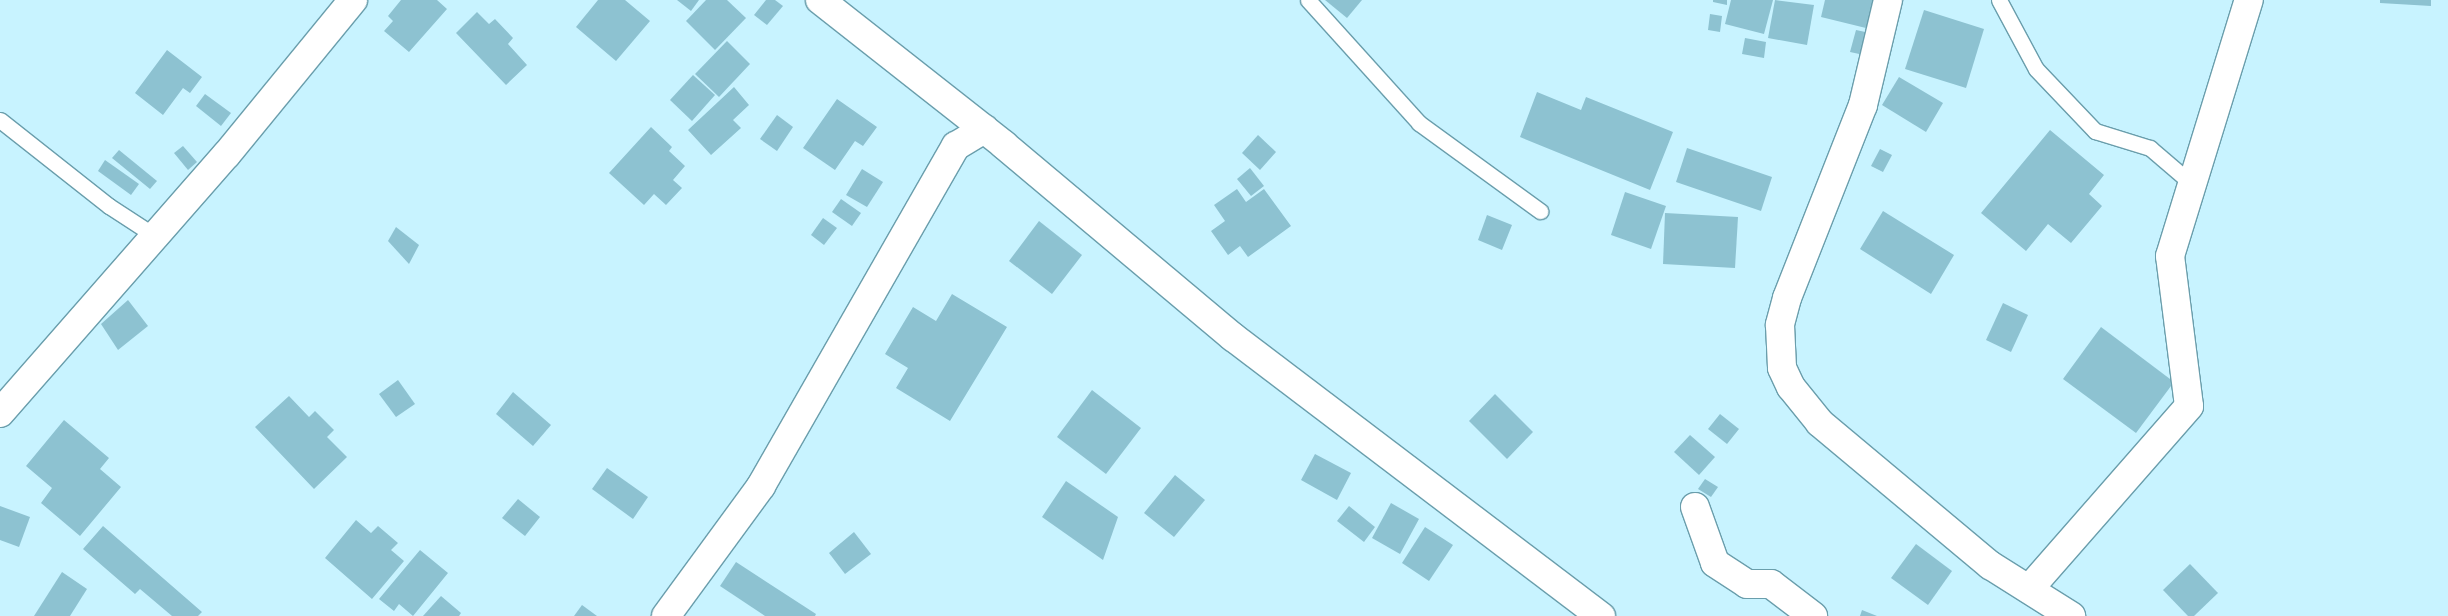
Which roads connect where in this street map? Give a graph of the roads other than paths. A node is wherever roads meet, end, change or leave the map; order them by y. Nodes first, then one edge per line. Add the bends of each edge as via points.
1 (353, 0) edge
2 (820, 0) edge
3 (1308, 0) edge
4 (1888, 0) edge
5 (1999, 0) edge
6 (2249, 0) edge
7 (0, 120) edge
8 (984, 129) junction
9 (2192, 184) junction
10 (1540, 211) dead end
11 (155, 236) junction
12 (0, 413) edge
13 (1695, 507) dead end
14 (2029, 589) junction
15 (666, 616) edge
16 (1601, 616) edge
17 (1813, 616) edge
18 (2071, 616) edge

1 - 11 street
2 - 8 street
3 - 10 lane via 1420,123
4 - 14 street via 1863,105 1787,298 1780,326 1782,368 1791,387 1820,423 1990,564
5 - 9 lane via 2036,69 2095,131 2150,148
6 - 9 street
7 - 11 lane via 110,206
8 - 15 street via 956,146 761,486
8 - 16 street via 1233,336
9 - 14 street via 2170,256 2189,406
11 - 12 street
13 - 17 street via 1715,563 1747,584 1771,584
14 - 18 street

